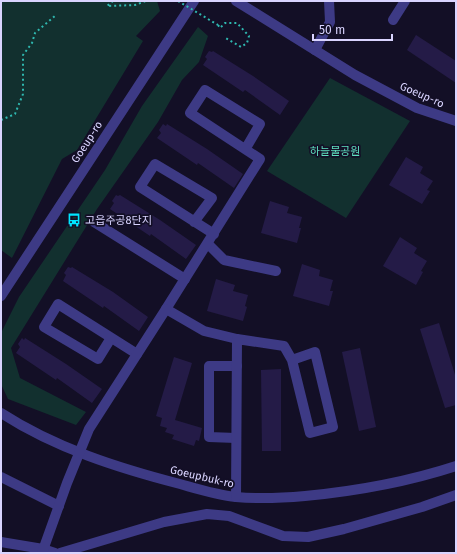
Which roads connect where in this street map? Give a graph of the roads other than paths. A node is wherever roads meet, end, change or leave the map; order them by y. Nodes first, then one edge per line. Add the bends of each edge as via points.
1 (194, 1) edge
2 (236, 1) edge
3 (329, 1) edge
4 (405, 1) edge
5 (393, 20) dead end
6 (315, 50) junction
7 (456, 121) edge
8 (246, 148) junction
9 (94, 222) dead end
10 (194, 222) junction
11 (214, 234) junction
12 (208, 244) junction
13 (276, 271) dead end
14 (185, 279) junction
15 (1, 296) edge
16 (166, 310) junction
17 (111, 338) junction
18 (237, 339) junction
19 (137, 354) junction
20 (292, 360) junction
21 (237, 366) junction
22 (1, 405) edge
23 (1, 413) edge
24 (1, 422) edge
25 (21, 426) junction
26 (236, 438) junction
27 (81, 452) junction
28 (456, 466) edge
29 (1, 477) edge
30 (456, 495) edge
31 (236, 497) junction
32 (59, 506) junction
33 (1, 542) edge
34 (43, 551) edge
35 (55, 553) edge
36 (60, 553) edge

1 - 15 street, Goeup-ro
2 - 6 street, Goeup-ro
3 - 6 street via 330,22
4 - 5 street
6 - 7 street, Goeup-ro via 417,108
8 - 8 street via 190,113 204,90 260,124
8 - 11 street via 260,159
9 - 14 street
10 - 10 street via 140,187 155,164 212,198
10 - 11 street
11 - 12 street
12 - 13 street via 224,260
12 - 14 street
14 - 16 street
16 - 18 street via 204,331
16 - 19 street
17 - 17 street via 58,304 44,327 98,359
17 - 19 street
18 - 20 street via 284,346
18 - 21 street
19 - 27 street via 90,429
20 - 20 street via 310,433 333,426 315,352
21 - 26 street
21 - 26 street via 209,366 209,437
22 - 25 street
23 - 25 street, Goeupbuk-ro
24 - 25 street
25 - 27 street, Goeupbuk-ro
26 - 31 street
27 - 31 street, Goeupbuk-ro via 106,464
27 - 32 street
28 - 31 street, Goeupbuk-ro via 390,485 335,493 277,498
29 - 32 street
30 - 36 street via 422,507 308,537 284,536 229,516 207,514 164,522
32 - 34 street
33 - 34 street
34 - 35 street

